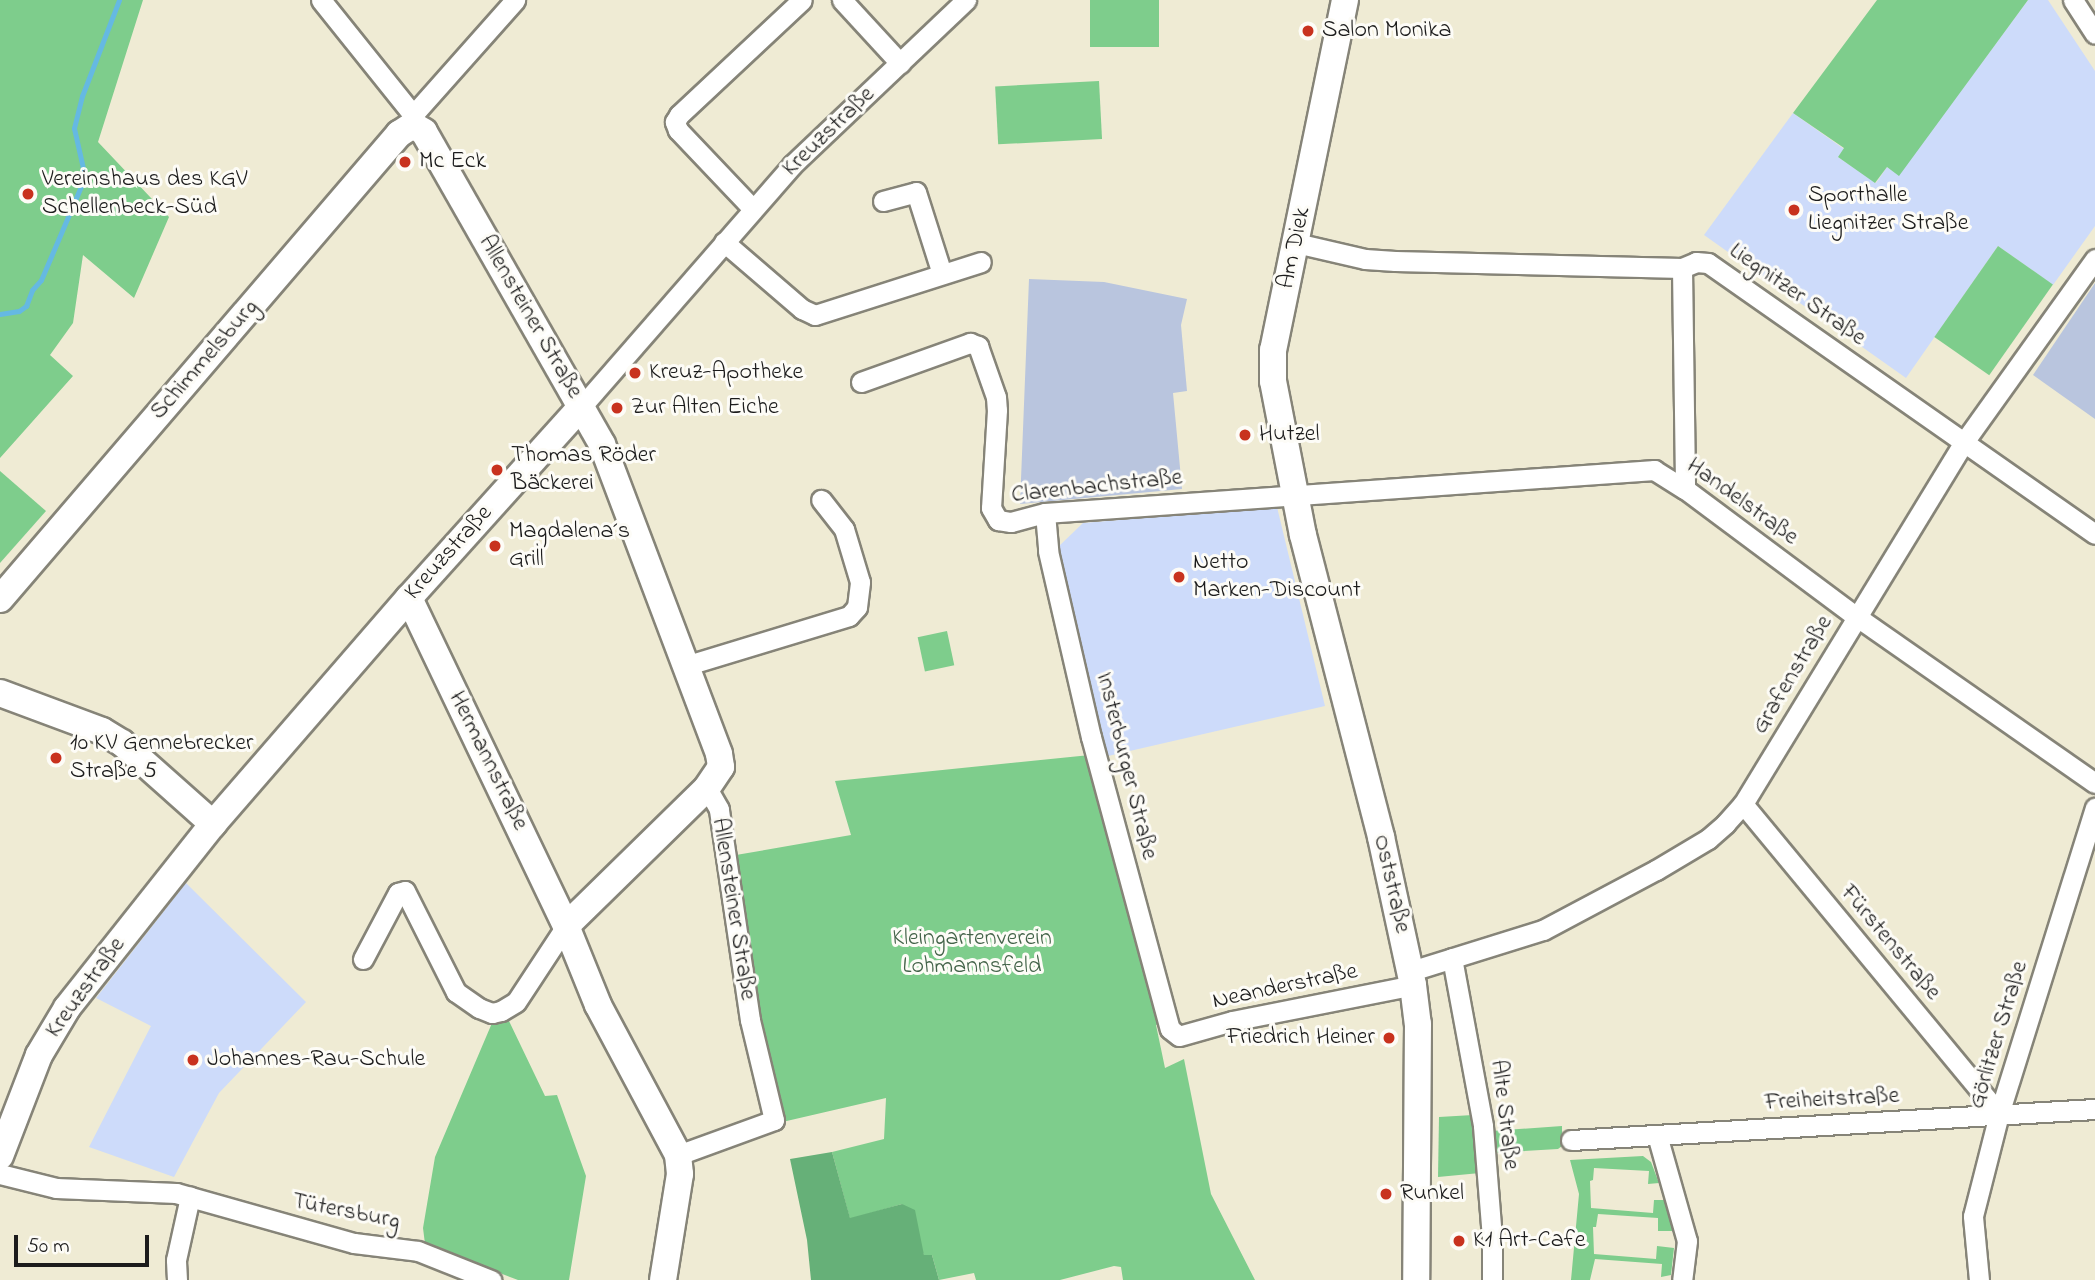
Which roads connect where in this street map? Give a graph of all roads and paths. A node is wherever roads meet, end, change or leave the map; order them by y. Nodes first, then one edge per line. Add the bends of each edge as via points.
1 (321, 0) edge
2 (515, 0) edge
3 (802, 0) edge
4 (842, 0) edge
5 (966, 0) edge
6 (1345, 0) edge
7 (2073, 0) edge
8 (2095, 34) edge
9 (900, 63) junction
10 (413, 120) junction
11 (883, 201) dead end
12 (753, 209) junction
13 (724, 242) junction
14 (1296, 243) junction
15 (2095, 259) edge
16 (981, 262) dead end
17 (1682, 268) junction
18 (942, 274) junction
19 (861, 382) dead end
20 (582, 406) junction
21 (1964, 442) junction
22 (1685, 489) junction
23 (1296, 497) junction
24 (821, 500) dead end
25 (1045, 513) junction
26 (2095, 534) edge
27 (409, 598) junction
28 (0, 599) edge
29 (1857, 617) junction
30 (688, 665) junction
31 (0, 693) edge
32 (2095, 783) edge
33 (707, 788) junction
34 (1743, 804) junction
35 (2095, 808) edge
36 (213, 824) junction
37 (566, 926) junction
38 (1452, 958) junction
39 (363, 959) dead end
40 (1412, 978) junction
41 (1170, 1029) joint
42 (2095, 1109) edge
43 (1999, 1114) junction
44 (1657, 1135) junction
45 (1571, 1140) dead end
46 (678, 1155) junction
47 (0, 1156) edge
48 (0, 1174) edge
49 (190, 1197) junction
50 (446, 1270) edge
51 (177, 1280) edge
52 (491, 1280) edge
53 (663, 1280) edge
54 (1416, 1280) edge
55 (1492, 1280) edge
56 (1682, 1280) edge
57 (1979, 1280) edge

1 - 10 street, Allensteiner Straße
2 - 10 street
3 - 12 street via 679,114 676,122 678,130
4 - 9 street
5 - 9 street, Kreuzstraße
6 - 14 street, Am Diek
7 - 8 street
9 - 12 street, Kreuzstraße via 792,165
10 - 20 street, Allensteiner Straße
10 - 28 street, Schimmelsburg
11 - 18 street via 916,192
12 - 13 street, Kreuzstraße
13 - 18 street via 815,315
13 - 20 street, Kreuzstraße
14 - 17 street, Liegnitzer Straße via 1395,261
14 - 23 street, Am Diek via 1273,364 1274,395
15 - 21 street, Grafenstraße
16 - 18 street
17 - 21 street, Liegnitzer Straße via 1696,262 1717,267
17 - 22 street
19 - 25 street, Clarenbachstraße via 974,343 998,410 993,515 1011,522
20 - 27 street, Kreuzstraße
20 - 30 street, Allensteiner Straße via 602,444
21 - 26 street, Liegnitzer Straße
21 - 29 street, Grafenstraße
22 - 23 street, Handelstraße via 1654,471
22 - 29 street, Handelstraße
23 - 25 street, Clarenbachstraße
23 - 40 street, Oststraße
24 - 30 street via 844,529 860,582 857,607 849,616
25 - 41 street, Insterburger Straße via 1048,551 1091,737
27 - 36 street, Kreuzstraße
27 - 37 street, Hermannstraße
29 - 32 street, Handelstraße
29 - 34 street, Grafenstraße
30 - 33 street, Allensteiner Straße via 719,754 721,767
31 - 36 street via 102,731 122,743
33 - 37 street
33 - 46 street, Allensteiner Straße via 719,809 750,1020 774,1120
34 - 38 street, Grafenstraße via 1708,839 1543,930
34 - 43 street, Fürstenstraße
35 - 43 street, Görlitzer Straße
36 - 47 street, Kreuzstraße via 67,1008 39,1055
37 - 39 street via 516,1002 492,1013 456,992 405,891 398,893
37 - 46 street, Hermannstraße via 598,1005
38 - 40 street, Grafenstraße
38 - 55 street, Alte Straße via 1483,1126
40 - 41 street, Neanderstraße via 1179,1036
40 - 54 street, Oststraße via 1418,1024
42 - 43 street, Freiheitstraße
43 - 44 street, Freiheitstraße
43 - 57 street, Görlitzer Straße via 1973,1216
44 - 45 street, Freiheitstraße
44 - 56 street via 1687,1241
46 - 53 street, Hermannstraße via 680,1174
48 - 49 street, Tütersburg via 56,1188 157,1190
49 - 50 street, Tütersburg via 288,1227 418,1251
49 - 51 street via 176,1259
50 - 52 street, Tütersburg

